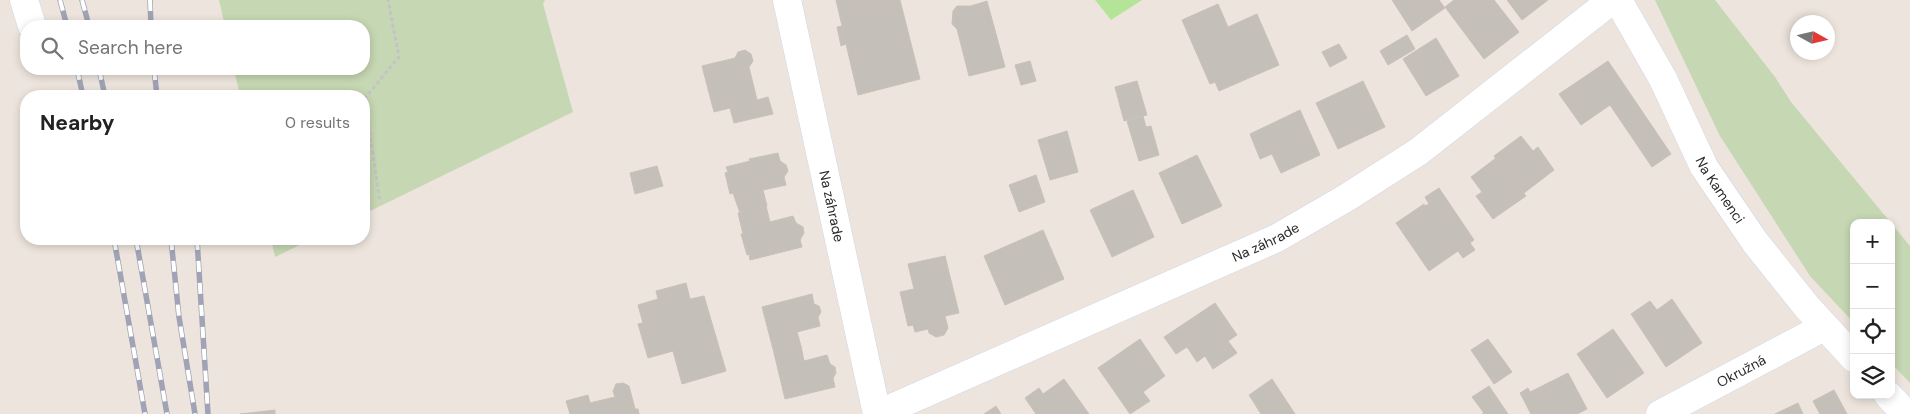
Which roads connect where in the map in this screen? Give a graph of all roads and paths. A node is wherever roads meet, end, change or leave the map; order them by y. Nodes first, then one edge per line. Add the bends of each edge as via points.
1 (24, 0) edge
2 (388, 0) edge
3 (787, 0) edge
4 (1612, 0) edge
5 (1618, 0) edge
6 (30, 20) edge
7 (370, 92) edge
8 (370, 138) edge
9 (380, 202) dead end
10 (1824, 327) junction
11 (1850, 354) edge
12 (1892, 399) edge
13 (878, 414) edge
14 (1660, 414) edge
15 (1906, 414) edge

1 - 6 street
2 - 7 path via 399,57
3 - 13 street, Na záhrade
4 - 13 street, Na záhrade via 1418,152 1277,238
5 - 10 street, Na Kamenci via 1663,79 1704,167 1755,242
8 - 9 path
10 - 11 street, Na Kamenci
10 - 14 street, Okružná
12 - 15 street

